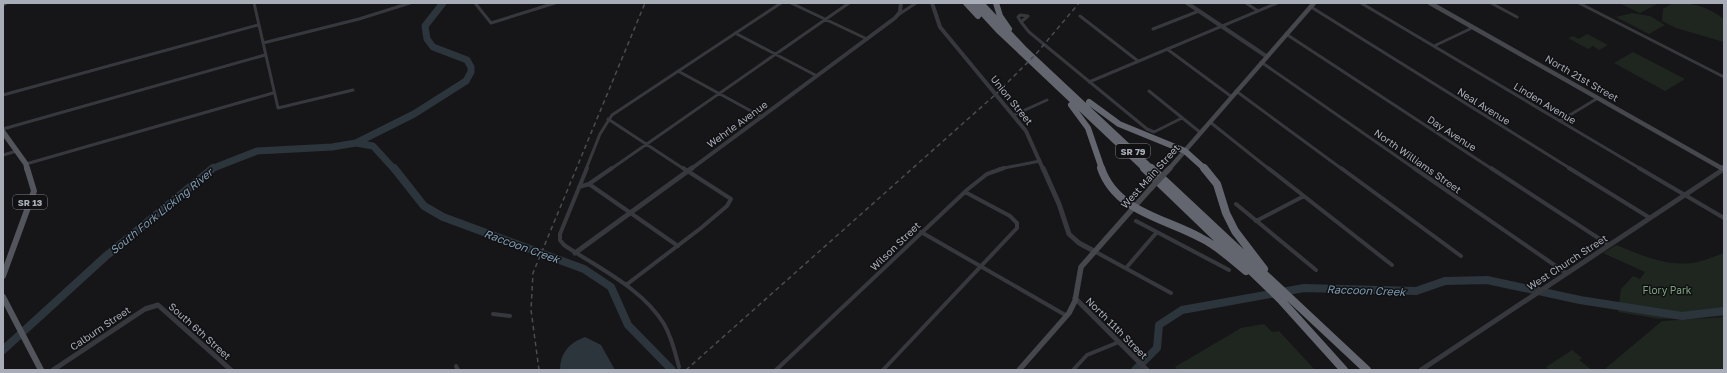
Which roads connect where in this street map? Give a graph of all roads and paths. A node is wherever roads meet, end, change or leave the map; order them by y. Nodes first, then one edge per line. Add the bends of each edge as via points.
1 (254, 3) edge
2 (410, 3) edge
3 (475, 3) edge
4 (555, 3) edge
5 (781, 3) edge
6 (791, 3) edge
7 (849, 3) edge
8 (901, 3) edge
9 (916, 3) edge
10 (932, 3) edge
11 (966, 3) edge
12 (973, 3) edge
13 (981, 3) edge
14 (996, 3) edge
15 (1187, 3) edge
16 (1246, 3) edge
17 (1277, 3) edge
18 (1361, 3) edge
19 (1430, 3) edge
20 (1491, 3) edge
21 (1579, 3) edge
22 (1312, 5) edge
23 (1258, 11) junction
24 (1200, 12) junction
25 (898, 15) junction
26 (1080, 16) dead end
27 (1517, 17) dead end
28 (825, 19) junction
29 (1021, 22) dead end
30 (258, 26) junction
31 (1222, 26) junction
32 (1472, 26) junction
33 (1153, 29) dead end
34 (735, 34) junction
35 (1286, 34) junction
36 (1006, 37) junction
37 (867, 39) junction
38 (263, 43) junction
39 (1434, 46) junction
40 (1167, 49) junction
41 (1025, 50) junction
42 (775, 54) junction
43 (265, 55) junction
44 (1266, 56) junction
45 (1138, 61) junction
46 (1261, 62) junction
47 (678, 71) junction
48 (817, 76) junction
49 (1724, 77) edge
50 (1089, 82) junction
51 (1061, 86) junction
52 (353, 90) dead end
53 (1148, 91) dead end
54 (1236, 91) junction
55 (273, 93) junction
56 (719, 93) junction
57 (3, 95) edge
58 (1232, 97) junction
59 (1598, 98) junction
60 (1047, 100) dead end
61 (1014, 115) junction
62 (762, 117) junction
63 (1182, 118) junction
64 (608, 119) junction
65 (1560, 121) junction
66 (1210, 122) junction
67 (3, 131) edge
68 (1201, 133) junction
69 (645, 144) junction
70 (17, 151) junction
71 (1185, 151) junction
72 (3, 155) edge
73 (1040, 161) junction
74 (26, 164) junction
75 (1724, 169) edge
76 (688, 171) junction
77 (589, 184) junction
78 (579, 187) junction
79 (965, 192) junction
80 (1685, 195) junction
81 (1304, 196) junction
82 (1236, 204) dead end
83 (1134, 208) junction
84 (631, 213) junction
85 (1722, 217) edge
86 (1650, 218) junction
87 (1256, 220) junction
88 (1136, 221) dead end
89 (922, 232) junction
90 (1157, 232) junction
91 (1609, 245) junction
92 (678, 246) junction
93 (1094, 251) junction
94 (575, 253) junction
95 (1461, 256) dead end
96 (1392, 265) dead end
97 (981, 267) junction
98 (1126, 268) junction
99 (1229, 270) dead end
100 (1316, 270) dead end
101 (1566, 273) junction
102 (3, 276) edge
103 (1266, 281) junction
104 (626, 285) junction
105 (1171, 293) dead end
106 (3, 297) edge
107 (1075, 298) junction
108 (158, 305) joint
109 (493, 314) dead end
110 (510, 316) dead end
111 (1067, 316) junction
112 (1119, 342) junction
113 (679, 367) dead end
114 (41, 370) edge
115 (53, 370) edge
116 (231, 370) edge
117 (776, 370) edge
118 (883, 370) edge
119 (1019, 370) edge
120 (1073, 370) edge
121 (1147, 370) edge
122 (1344, 370) edge
123 (1367, 370) edge
124 (1421, 370) edge

1 - 30 street
2 - 38 street
3 - 4 street via 491,23
5 - 34 street
6 - 28 street
7 - 28 street
8 - 25 street
9 - 25 street
10 - 61 street, Union Street via 940,27
11 - 36 highway via 998,35
12 - 36 highway, SR 79
13 - 41 highway, SR 79
14 - 41 highway via 1000,16
15 - 24 street
16 - 23 street
17 - 23 street
18 - 39 street, Linden Avenue
19 - 32 main road, North 21st Street
20 - 27 street
21 - 49 street
22 - 35 main road, West Main Street
22 - 86 street, Neal Avenue
23 - 31 street
24 - 31 street
24 - 33 street
25 - 37 street, Wehrle Avenue
26 - 45 street
28 - 37 street
28 - 42 street
29 - 50 street via 1029,32
30 - 38 street
30 - 57 street
31 - 40 street
31 - 44 street
32 - 39 street
32 - 59 main road, North 21st Street
34 - 42 street
34 - 47 street
35 - 44 main road, West Main Street
35 - 91 street, Day Avenue
36 - 51 highway, SR 79
37 - 48 street, Wehrle Avenue
38 - 43 street
39 - 65 street, Linden Avenue
40 - 45 street
40 - 58 street
41 - 51 highway, SR 79
42 - 48 street
42 - 56 street
43 - 55 street
43 - 67 street
44 - 46 main road, West Main Street
45 - 50 street
46 - 54 main road, West Main Street
46 - 101 street, North Williams Street
47 - 56 street
47 - 64 street
48 - 62 street, Wehrle Avenue
50 - 63 street via 1150,131 1158,131
51 - 71 highway via 1074,89 1095,108 1119,124
51 - 83 highway via 1060,93 1088,128 1105,179 1118,196
51 - 103 highway, SR 79
52 - 55 street via 278,108
53 - 63 street
54 - 58 main road, West Main Street
54 - 95 street
55 - 74 street
56 - 62 street
56 - 69 street
58 - 66 main road, West Main Street
59 - 65 street
59 - 75 main road, North 21st Street
60 - 61 street
61 - 73 street, Union Street via 1026,131
62 - 76 street, Wehrle Avenue
63 - 68 street
64 - 69 street
64 - 78 street
65 - 80 street, Linden Avenue
66 - 68 main road, West Main Street
66 - 81 street
67 - 70 main road, SR 13
68 - 71 main road, West Main Street
69 - 76 street
69 - 77 street
70 - 72 street
70 - 74 main road, SR 13
71 - 83 main road, West Main Street, bridge
71 - 103 highway via 1202,164 1215,179 1235,231 1254,257
73 - 79 street, Wilson Street via 997,169
73 - 93 street, Union Street via 1059,204 1067,231 1074,240
74 - 102 main road, SR 13 via 34,191
75 - 80 street, West Church Street
76 - 84 street, Wehrle Avenue
76 - 92 street via 731,201
77 - 78 street
77 - 84 street
78 - 94 street via 560,234 560,240
79 - 89 street, Wilson Street
79 - 97 street via 1013,218 1017,225 1013,233
80 - 85 street, Linden Avenue
80 - 86 street, West Church Street
81 - 87 street
81 - 96 street
82 - 87 street
83 - 93 main road, West Main Street
83 - 103 highway via 1202,238
84 - 92 street
84 - 94 street, Wehrle Avenue
86 - 91 street, West Church Street
87 - 100 street
88 - 90 street
89 - 97 street
89 - 117 street, Wilson Street
90 - 98 street
90 - 99 street
91 - 101 street, West Church Street
92 - 104 street
93 - 98 street
93 - 107 main road, West Main Street via 1079,273
94 - 104 street
97 - 111 street
97 - 118 street
98 - 105 street
101 - 124 street, West Church Street
103 - 122 highway
103 - 123 highway, SR 79 via 1282,290
104 - 113 street via 654,311 665,326 674,344
106 - 114 main road
107 - 111 main road, West Main Street
107 - 112 street, North 11th Street
108 - 115 street, Calburn Street via 145,309
108 - 116 street, South 6th Street
109 - 110 street
111 - 119 main road, West Main Street
112 - 120 street via 1087,355
112 - 121 street, North 11th Street

